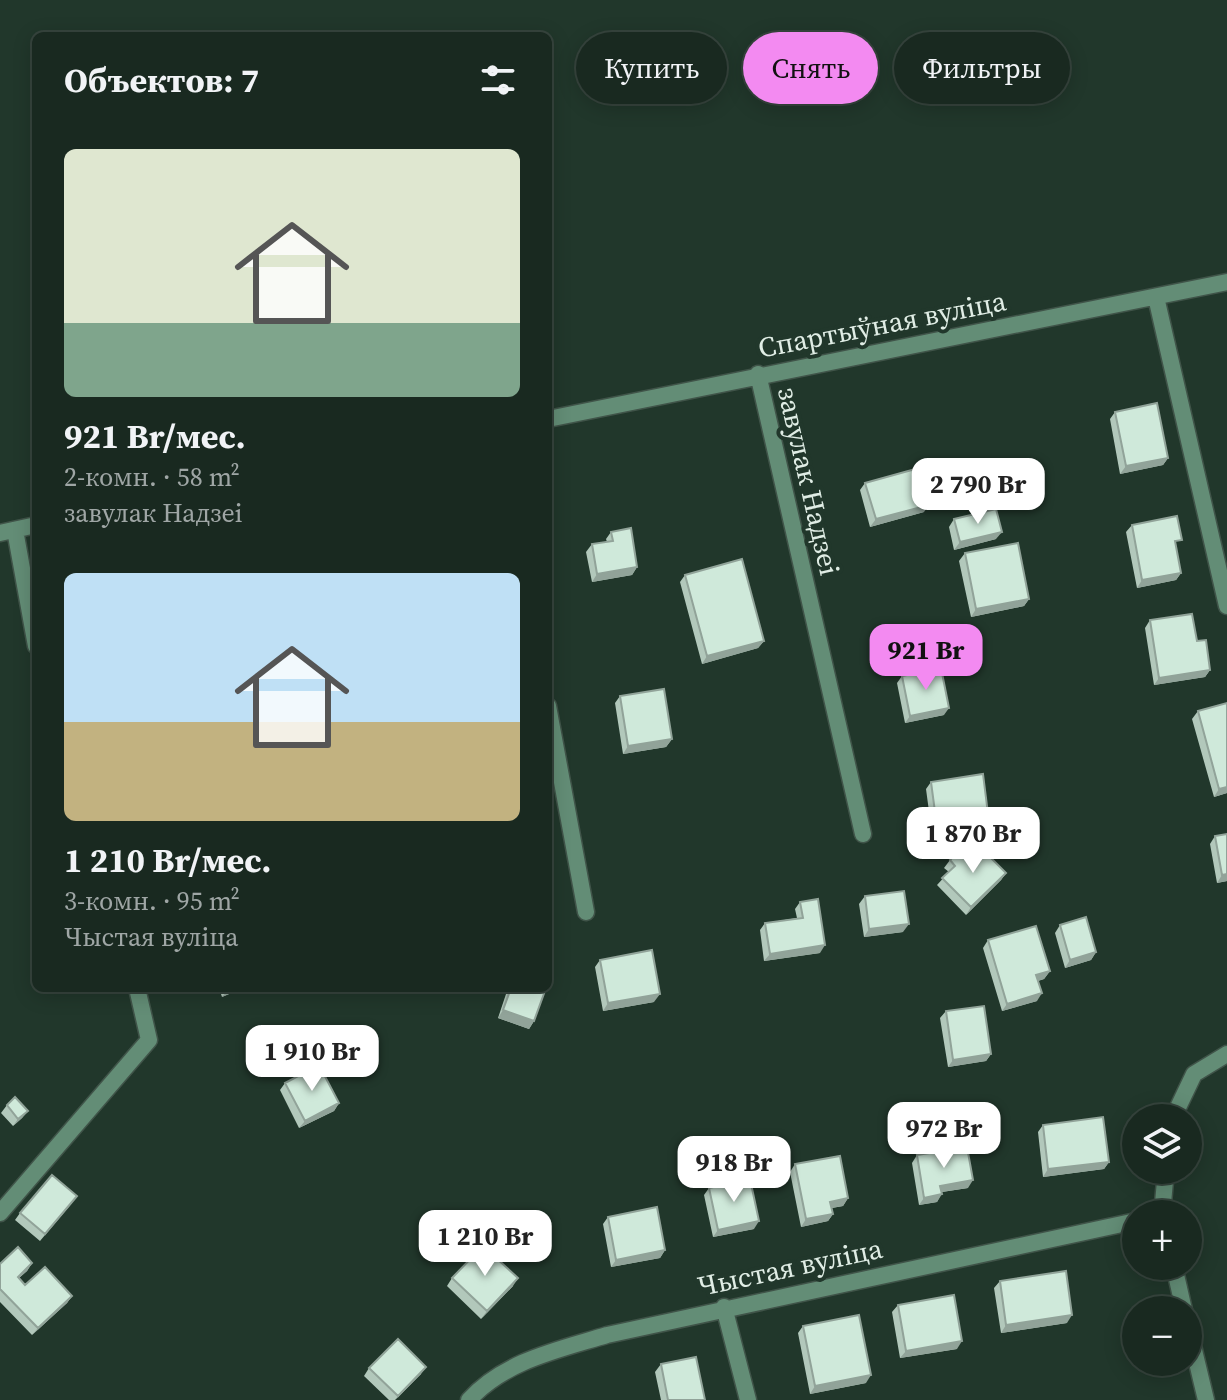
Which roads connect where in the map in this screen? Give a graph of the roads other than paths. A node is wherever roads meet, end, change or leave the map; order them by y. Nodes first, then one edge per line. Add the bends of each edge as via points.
1 (1227, 282) edge
2 (1156, 297) junction
3 (758, 374) junction
4 (552, 418) edge
5 (32, 526) edge
6 (8, 531) edge
7 (1227, 606) edge
8 (32, 630) edge
9 (552, 728) edge
10 (863, 834) dead end
11 (586, 912) dead end
12 (138, 992) edge
13 (1227, 1054) edge
14 (1180, 1104) edge
15 (0, 1213) edge
16 (1122, 1224) edge
17 (724, 1307) junction
18 (1200, 1376) edge
19 (469, 1400) edge
20 (748, 1400) edge
21 (1206, 1400) edge

1 - 2 street, Спартыўная вуліца
2 - 3 street, Спартыўная вуліца
2 - 7 street
3 - 4 street, Спартыўная вуліца
3 - 10 street, завулак Надзеі
5 - 6 street
6 - 8 street
9 - 11 street
12 - 15 street via 149,1040
13 - 14 street via 1194,1074
16 - 17 street, Чыстая вуліца
17 - 19 street, Чыстая вуліца via 524,1361 479,1388
17 - 20 street
18 - 21 street

